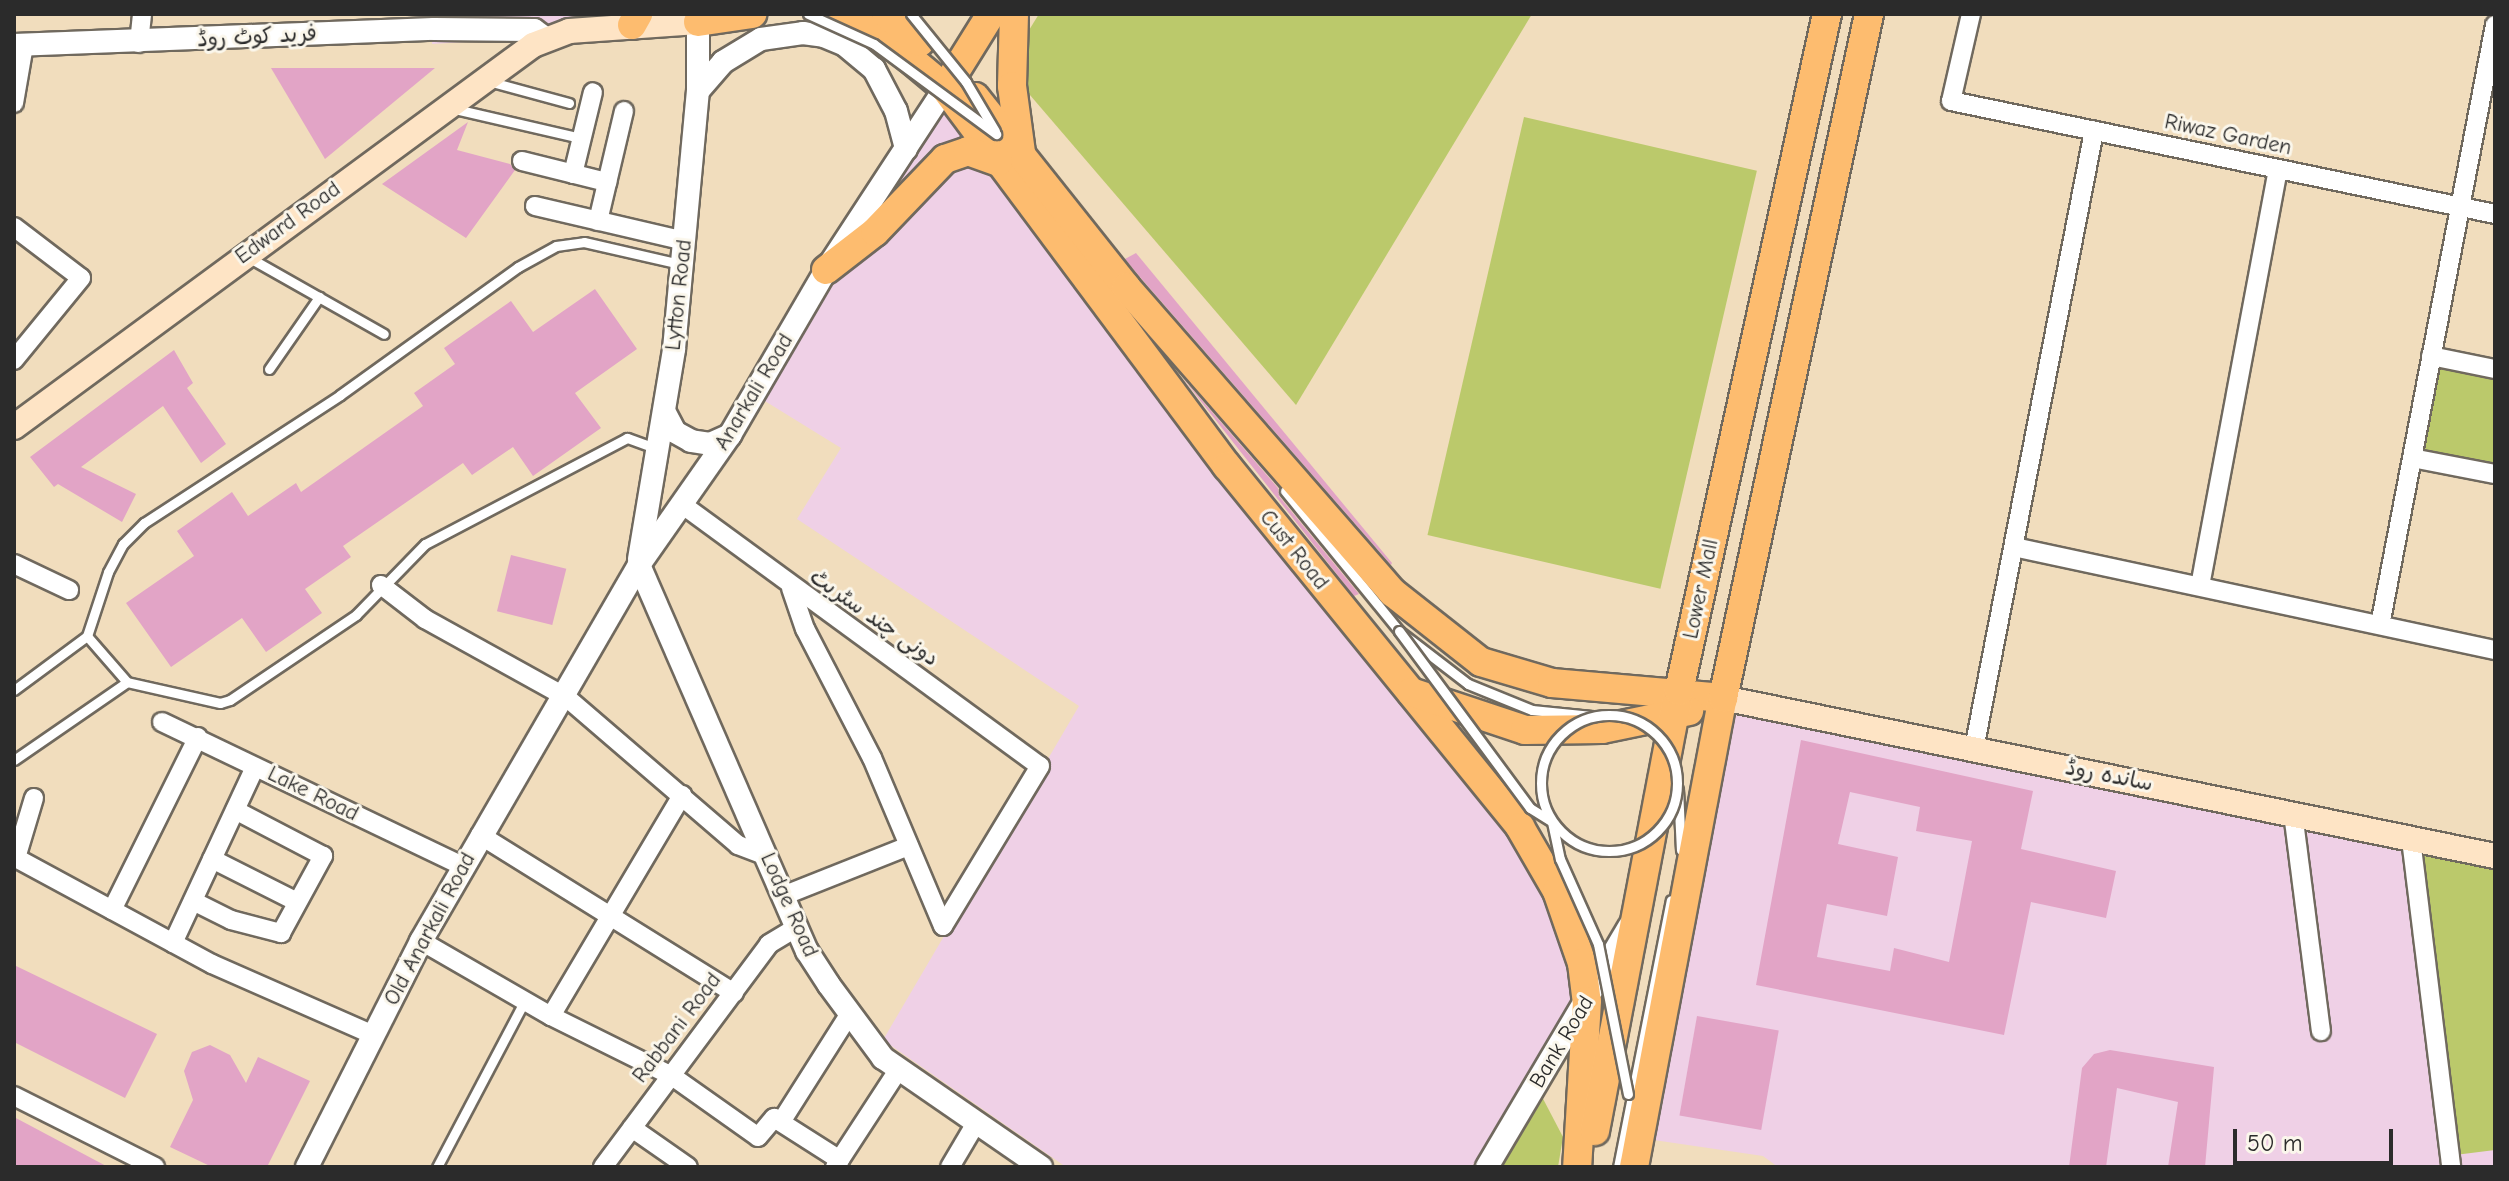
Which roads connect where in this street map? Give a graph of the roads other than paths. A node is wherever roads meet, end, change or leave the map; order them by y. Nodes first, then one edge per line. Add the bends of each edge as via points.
1 (142, 14) edge
2 (752, 14) edge
3 (808, 14) edge
4 (835, 14) edge
5 (886, 14) edge
6 (911, 14) edge
7 (991, 14) edge
8 (1014, 14) edge
9 (1827, 14) edge
10 (1869, 14) edge
11 (1971, 14) edge
12 (2483, 14) edge
13 (2495, 17) edge
14 (698, 18) edge
15 (635, 20) edge
16 (2495, 25) edge
17 (545, 38) junction
18 (139, 43) junction
19 (19, 45) edge
20 (482, 80) junction
21 (950, 80) junction
22 (698, 91) junction
23 (593, 92) dead end
24 (14, 103) edge
25 (569, 103) dead end
26 (449, 107) junction
27 (624, 111) dead end
28 (2094, 131) junction
29 (572, 136) dead end
30 (906, 149) junction
31 (1005, 151) junction
32 (522, 161) dead end
33 (2278, 170) junction
34 (573, 174) junction
35 (607, 182) junction
36 (535, 206) dead end
37 (2460, 207) junction
38 (2495, 214) edge
39 (598, 221) junction
40 (14, 227) edge
41 (685, 241) junction
42 (244, 254) junction
43 (683, 265) junction
44 (826, 270) junction
45 (319, 297) junction
46 (384, 334) dead end
47 (2431, 356) junction
48 (14, 360) edge
49 (269, 369) dead end
50 (2495, 369) edge
51 (665, 413) junction
52 (14, 427) edge
53 (730, 435) junction
54 (655, 448) junction
55 (2412, 458) junction
56 (2495, 474) edge
57 (683, 505) junction
58 (2014, 547) junction
59 (14, 564) edge
60 (639, 565) junction
61 (381, 585) junction
62 (2200, 586) junction
63 (791, 588) junction
64 (69, 590) dead end
65 (2380, 625) junction
66 (1399, 631) junction
67 (87, 636) junction
68 (2495, 650) edge
69 (127, 682) junction
70 (14, 690) edge
71 (1409, 691) junction
72 (566, 697) junction
73 (1723, 698) junction
74 (1677, 704) junction
75 (1593, 716) junction
76 (162, 722) dead end
77 (198, 737) junction
78 (1974, 749) junction
79 (14, 760) edge
80 (255, 767) junction
81 (1678, 789) junction
82 (682, 795) junction
83 (34, 798) dead end
84 (235, 810) junction
85 (2293, 813) junction
86 (1552, 822) junction
87 (480, 835) junction
88 (2411, 839) junction
89 (909, 846) junction
90 (767, 856) junction
91 (2495, 856) edge
92 (212, 859) junction
93 (1679, 859) dead end
94 (464, 867) junction
95 (1673, 888) dead end
96 (785, 895) junction
97 (193, 901) junction
98 (297, 902) junction
99 (112, 910) junction
100 (610, 913) junction
101 (1635, 916) junction
102 (797, 927) junction
103 (421, 941) junction
104 (173, 943) junction
105 (734, 993) junction
106 (525, 1000) junction
107 (1587, 1001) junction
108 (849, 1015) junction
109 (551, 1016) junction
110 (2321, 1031) dead end
111 (374, 1035) junction
112 (899, 1069) junction
113 (672, 1076) junction
114 (1628, 1094) junction
115 (14, 1096) edge
116 (781, 1122) junction
117 (976, 1123) junction
118 (632, 1128) junction
119 (838, 1164) edge
120 (155, 1167) edge
121 (307, 1167) edge
122 (437, 1167) edge
123 (603, 1167) edge
124 (688, 1167) edge
125 (950, 1167) edge
126 (1041, 1167) edge
127 (1487, 1167) edge
128 (1577, 1167) edge
129 (1588, 1167) edge
130 (1618, 1167) edge
131 (1634, 1167) edge
132 (2451, 1167) edge

1 - 18 street
2 - 14 main road
3 - 31 lane, bridge via 874,44
4 - 21 main road, Cust Road via 884,37
5 - 21 main road, Cust Road
6 - 31 lane, bridge via 966,82
7 - 21 main road
8 - 31 main road
9 - 74 main road, Lower Mall
10 - 73 main road, Lower Mall
11 - 28 street, Riwaz Garden via 1951,101
12 - 13 street
14 - 15 main road, Edward Road
14 - 22 street, Lytton Road
15 - 17 main road, Edward Road
16 - 37 street
17 - 18 street, فرید کوٹ روڈ via 534,30 434,29
17 - 20 main road, Edward Road
18 - 19 street, فرید کوٹ روڈ
19 - 24 street
20 - 25 lane
20 - 26 main road, Edward Road
21 - 30 street, Anarkali Road
21 - 31 main road, Cust Road
22 - 30 street via 723,62 761,39 824,36 845,45 874,69 896,111
22 - 41 street, Lytton Road
23 - 34 street
26 - 29 lane
26 - 42 main road, Edward Road
27 - 35 street
28 - 33 street, Riwaz Garden
28 - 58 street
30 - 44 street, Anarkali Road
31 - 44 main road via 968,151 945,159 875,232
31 - 66 lane
31 - 71 main road, Cust Road via 1227,466
31 - 74 main road, Cust Road via 1392,592 1481,662 1552,683
32 - 34 street
33 - 37 street, Riwaz Garden
33 - 62 street
34 - 35 street
35 - 39 street
36 - 39 street
37 - 38 street, Riwaz Garden
37 - 47 street
39 - 41 street
40 - 48 street via 81,278
41 - 43 street, Lytton Road
42 - 45 lane
42 - 52 main road, Edward Road
43 - 51 street, Lytton Road
43 - 67 lane via 584,242 556,246 518,267 340,395 144,523 123,544 108,572
44 - 53 street, Anarkali Road
45 - 46 lane
45 - 49 lane
47 - 50 street
47 - 55 street
51 - 53 street via 675,432 691,441 710,444
51 - 54 street, Lytton Road
53 - 57 street, Anarkali Road
54 - 60 street, Lytton Road
54 - 61 lane via 627,438 425,544
55 - 56 street
55 - 65 street
57 - 60 street, Anarkali Road
57 - 63 street, دونی چند سٹریٹ
58 - 62 street
58 - 78 street
59 - 64 street
60 - 72 street, Anarkali Road
60 - 90 street, Lodge Road
61 - 69 lane via 356,615 230,700 220,703
61 - 72 street via 425,619
62 - 65 street
63 - 89 street via 805,629 872,758
63 - 89 street, دونی چند سٹریٹ via 1040,766 943,926
65 - 68 street
66 - 75 lane, bridge via 1491,697 1532,710
66 - 86 lane, bridge via 1530,808
67 - 69 lane
67 - 70 lane
69 - 79 lane
71 - 74 main road via 1525,730 1569,732
71 - 107 main road, Cust Road via 1520,827 1557,891 1582,963
72 - 82 street
72 - 87 street, Old Anarkali Road
73 - 74 main road
73 - 78 main road, ساندہ روڈ
73 - 131 main road, Lower Mall
74 - 101 main road, Lower Mall
75 - 81 lane, bridge via 1636,719 1654,731 1677,767
75 - 86 lane, bridge via 1564,732 1545,758 1540,780
76 - 77 street, Lake Road
77 - 80 street, Lake Road
77 - 99 street
78 - 85 main road, ساندہ روڈ
80 - 84 street
80 - 94 street, Lake Road
81 - 86 lane, bridge via 1662,827 1627,850 1585,847
81 - 93 lane
82 - 90 street via 738,845
82 - 100 street
83 - 99 street via 16,858
84 - 92 street
84 - 98 street via 323,856
85 - 88 main road, ساندہ روڈ
85 - 110 street
86 - 114 lane, bridge via 1560,859 1598,944
87 - 94 street, Old Anarkali Road
87 - 100 street
88 - 91 main road, ساندہ روڈ
88 - 132 street
89 - 96 street
90 - 96 street, Lodge Road
92 - 97 street
92 - 98 street
94 - 103 street, Old Anarkali Road
95 - 114 lane
96 - 102 street, Lodge Road
97 - 98 street via 231,920 281,933
97 - 104 street
99 - 104 street
100 - 105 street
100 - 109 street
101 - 107 street, Bank Road
101 - 129 main road, Lower Mall
102 - 105 street, Rabbani Road via 769,944
102 - 108 street, Lodge Road
103 - 106 street
103 - 111 street, Old Anarkali Road
104 - 111 street
105 - 113 street, Rabbani Road
106 - 109 street
106 - 122 lane
107 - 127 street, Bank Road
107 - 128 main road, Cust Road
108 - 112 street, Lodge Road via 867,1041
108 - 116 street
109 - 113 street
111 - 121 street, Old Anarkali Road
112 - 117 street, Lodge Road
112 - 119 street
113 - 116 street via 758,1137 772,1118
113 - 118 street, Rabbani Road
114 - 130 lane
115 - 120 street
116 - 119 street
117 - 125 street
117 - 126 street, Lodge Road
118 - 123 street, Rabbani Road
118 - 124 street

